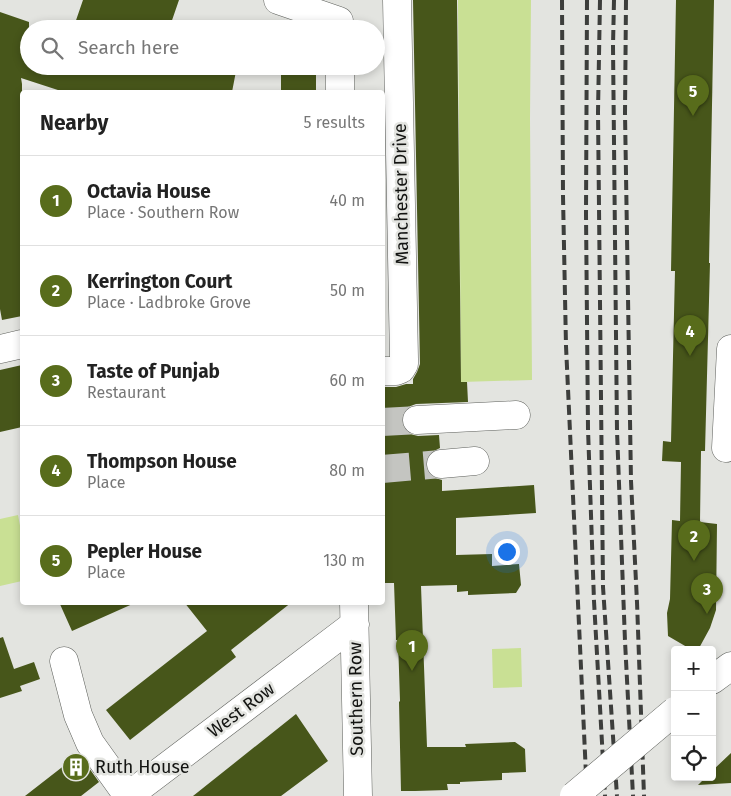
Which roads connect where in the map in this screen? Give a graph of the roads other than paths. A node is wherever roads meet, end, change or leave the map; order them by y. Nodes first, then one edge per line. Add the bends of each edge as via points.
1 (278, 0) edge
2 (397, 0) edge
3 (339, 16) edge
4 (340, 75) edge
5 (340, 90) edge
6 (20, 344) edge
7 (0, 349) edge
8 (731, 349) edge
9 (385, 371) edge
10 (516, 415) dead end
11 (417, 420) tunnel mouth
12 (726, 448) dead end
13 (475, 461) dead end
14 (441, 464) tunnel mouth
15 (354, 613) edge
16 (64, 661) dead end
17 (731, 666) edge
18 (716, 677) edge
19 (671, 714) edge
20 (128, 796) edge
21 (358, 796) edge
22 (574, 796) edge

1 - 3 street
2 - 9 street, Manchester Drive via 404,364 396,371
4 - 5 street
6 - 7 street
8 - 12 street
10 - 11 street
13 - 14 street
15 - 20 street, West Row
15 - 21 street, Southern Row
16 - 20 street via 78,715 90,743
17 - 18 street
19 - 22 street, bridge

